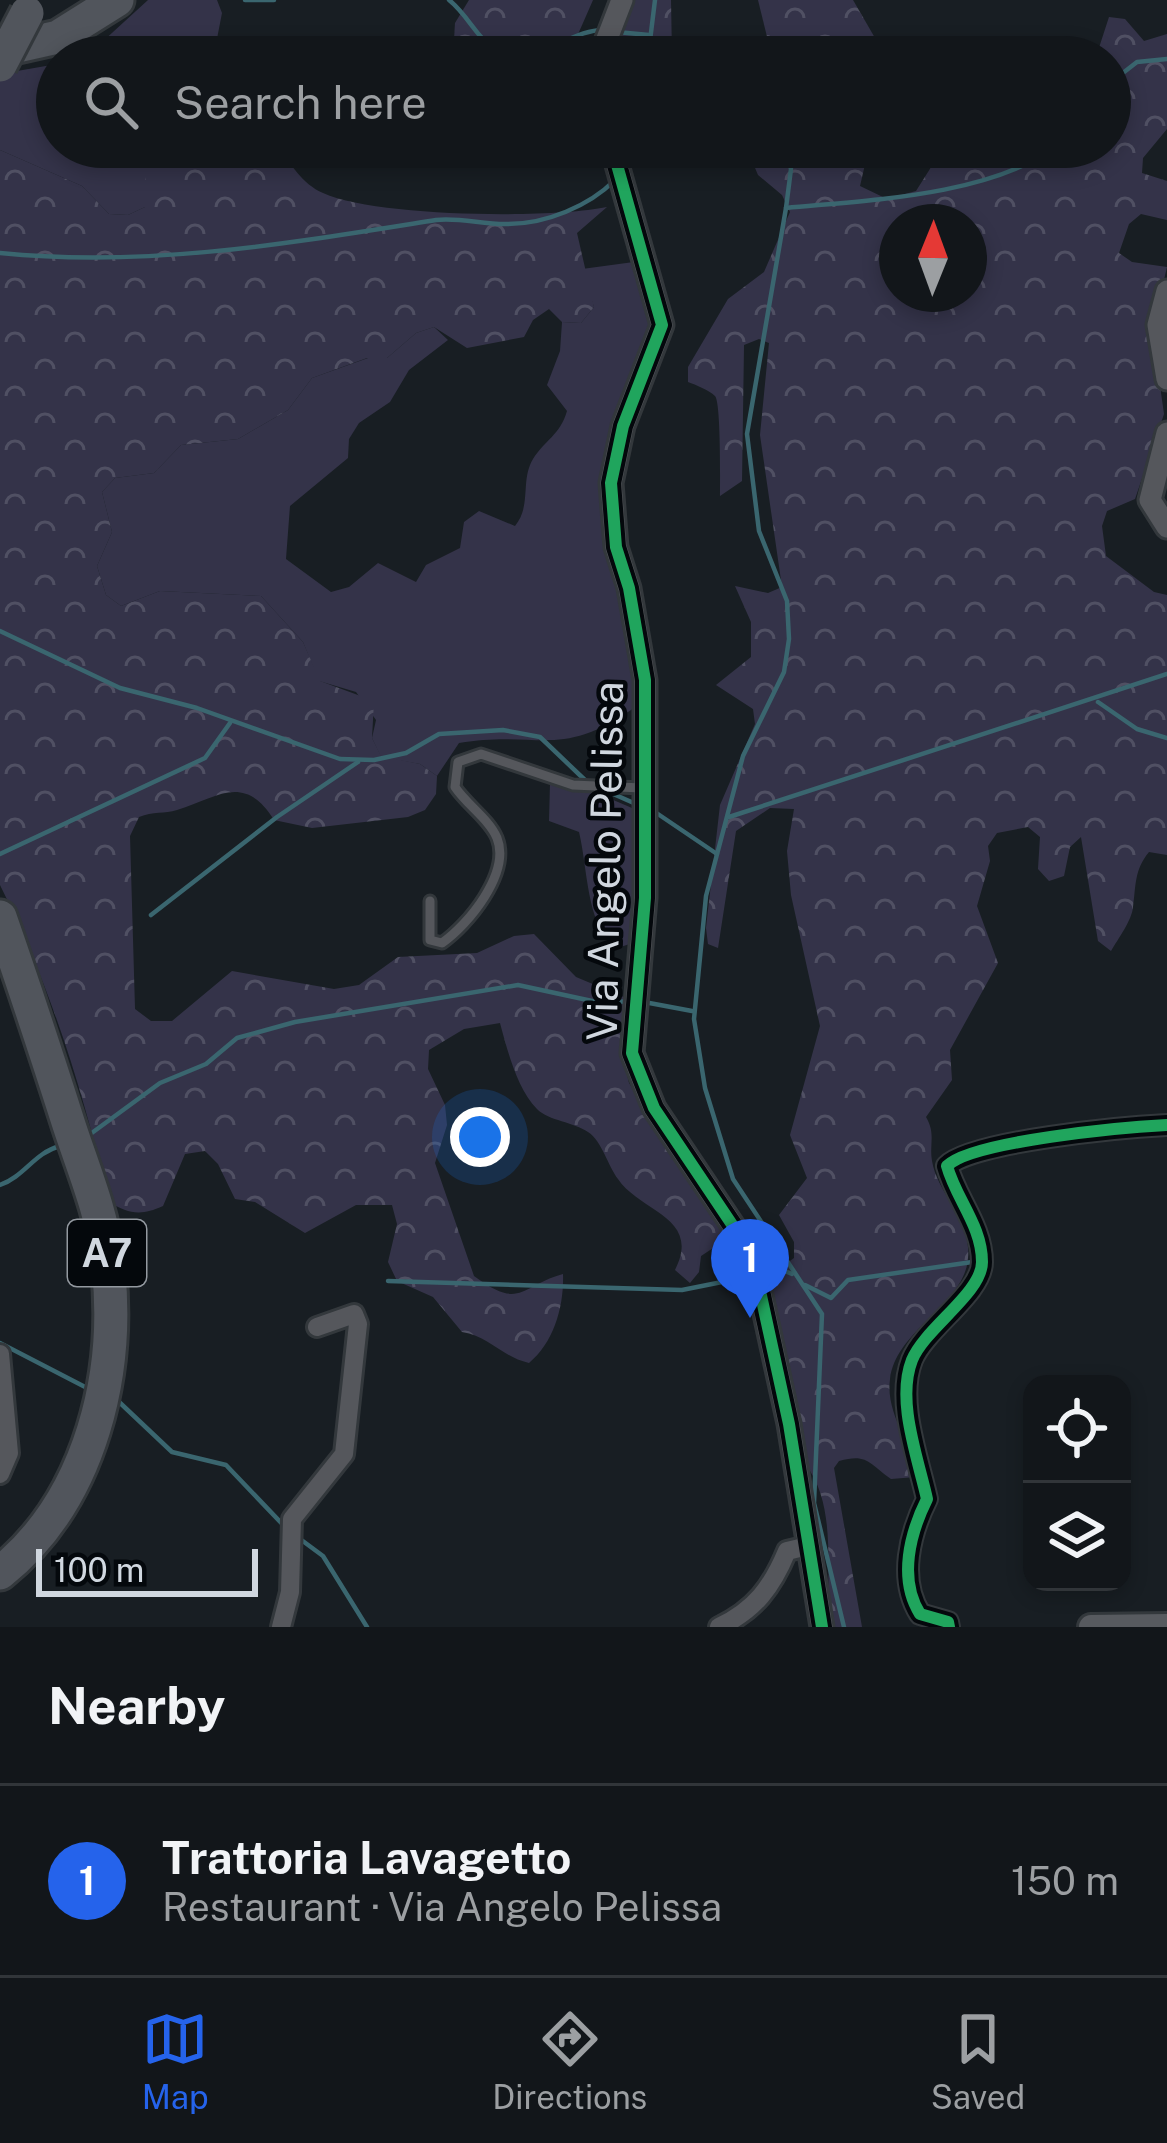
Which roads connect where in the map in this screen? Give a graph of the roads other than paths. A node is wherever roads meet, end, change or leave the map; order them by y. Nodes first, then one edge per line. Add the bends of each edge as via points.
1 (117, 0) edge
2 (622, 0) edge
3 (30, 7) edge
4 (60, 36) edge
5 (608, 36) edge
6 (36, 42) edge
7 (0, 50) edge
8 (0, 65) edge
9 (618, 168) edge
10 (1167, 291) edge
11 (1167, 379) edge
12 (1167, 433) edge
13 (1167, 527) edge
14 (645, 788) junction
15 (430, 901) dead end
16 (0, 917) edge
17 (1167, 1125) edge
18 (317, 1327) dead end
19 (0, 1354) edge
20 (2, 1465) edge
21 (808, 1546) junction
22 (0, 1573) edge
23 (1167, 1626) edge
24 (281, 1627) edge
25 (719, 1627) edge
26 (822, 1627) edge
27 (949, 1627) edge
28 (1091, 1627) edge

1 - 4 highway
2 - 5 street
3 - 8 highway, bridge
6 - 7 highway
9 - 14 street, Via Angelo Pelissa via 662,311 660,340 623,426 611,483 616,547 643,657
10 - 11 street via 1158,325
12 - 13 street via 1150,500
14 - 15 lane via 573,785 481,754 458,762 454,788 494,833 498,858 480,903 442,943 430,940
14 - 21 street, Via Angelo Pelissa via 635,1070 755,1268
16 - 22 highway, A7 via 103,1234 110,1305 102,1392 85,1456 46,1526
17 - 27 street via 987,1147 947,1166 983,1264 910,1364 908,1410 927,1499 910,1533 910,1598 920,1614
18 - 24 street via 346,1314 358,1324 344,1454 292,1519
19 - 20 street via 9,1453
21 - 25 street via 787,1551 771,1589
21 - 26 street, Via Angelo Pelissa
23 - 28 main road

